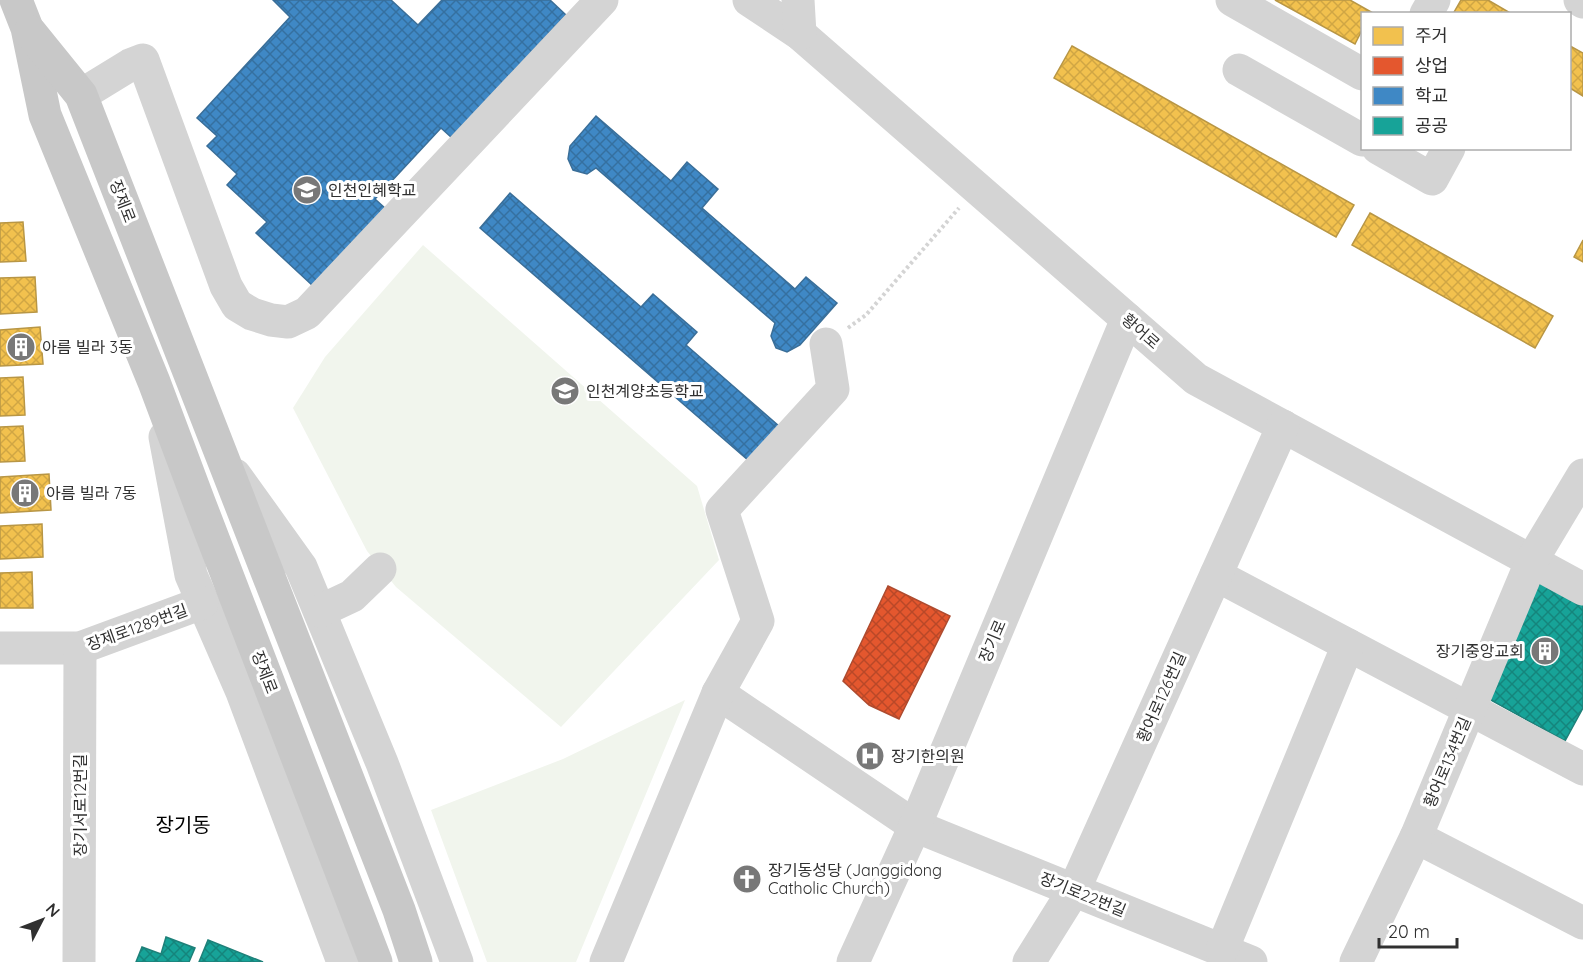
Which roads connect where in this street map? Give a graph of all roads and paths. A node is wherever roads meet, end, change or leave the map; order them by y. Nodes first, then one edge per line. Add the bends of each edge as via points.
1 (602, 0) edge
2 (749, 0) edge
3 (798, 0) edge
4 (1232, 0) edge
5 (21, 14) edge
6 (800, 34) junction
7 (1239, 70) dead end
8 (1361, 73) edge
9 (81, 95) junction
10 (1361, 139) edge
11 (1381, 150) edge
12 (1448, 150) edge
13 (976, 188) junction
14 (1127, 319) junction
15 (826, 344) joint
16 (154, 382) junction
17 (1283, 426) junction
18 (221, 455) junction
19 (1583, 475) edge
20 (1532, 560) junction
21 (380, 569) dead end
22 (1216, 575) junction
23 (1583, 589) edge
24 (202, 603) junction
25 (320, 611) junction
26 (1348, 645) junction
27 (0, 648) edge
28 (80, 648) junction
29 (718, 693) junction
30 (1469, 709) junction
31 (1583, 769) edge
32 (915, 826) junction
33 (1416, 837) junction
34 (1074, 890) junction
35 (1583, 922) edge
36 (1237, 956) edge
37 (79, 962) edge
38 (343, 962) edge
39 (376, 962) edge
40 (416, 962) edge
41 (457, 962) edge
42 (606, 962) edge
43 (853, 962) edge
44 (1029, 962) edge
45 (1356, 962) edge

1 - 9 street via 307,313 288,322 252,314 237,305 226,286 143,60
2 - 6 street, 황어로
3 - 6 street
4 - 8 street
5 - 9 main road, 장제로
5 - 16 main road, 장제로 via 45,115
6 - 13 street, 황어로
7 - 10 street
9 - 18 main road, 장제로
11 - 12 street via 1432,179
13 - 14 street, 황어로
13 - 15 path via 866,315
14 - 17 street, 황어로 via 1196,379
14 - 32 street, 장기로
15 - 29 street via 833,389 722,510 758,621
16 - 24 street, 장제로 via 191,575
16 - 39 main road, 장제로
17 - 20 street, 황어로
17 - 22 street, 황어로126번길
18 - 25 street, 장제로 via 301,567
18 - 40 main road, 장제로
19 - 20 street, 황어로134번길
20 - 23 street, 황어로
20 - 30 street, 황어로134번길
21 - 25 street via 352,596
22 - 26 street
22 - 34 street, 황어로126번길
24 - 28 street, 장제로1289번길
24 - 38 street, 장제로 via 242,692
25 - 41 street, 장제로 via 387,774
26 - 30 street
26 - 36 street
27 - 28 street, 장제로1289번길
28 - 37 street, 장기서로12번길
29 - 32 street, 장기로22번길
29 - 42 street
30 - 31 street
30 - 33 street, 황어로134번길
32 - 34 street, 장기로22번길
32 - 43 street, 장기로
33 - 35 street
33 - 45 street, 황어로134번길
34 - 36 street, 장기로22번길
34 - 44 street, 황어로126번길

